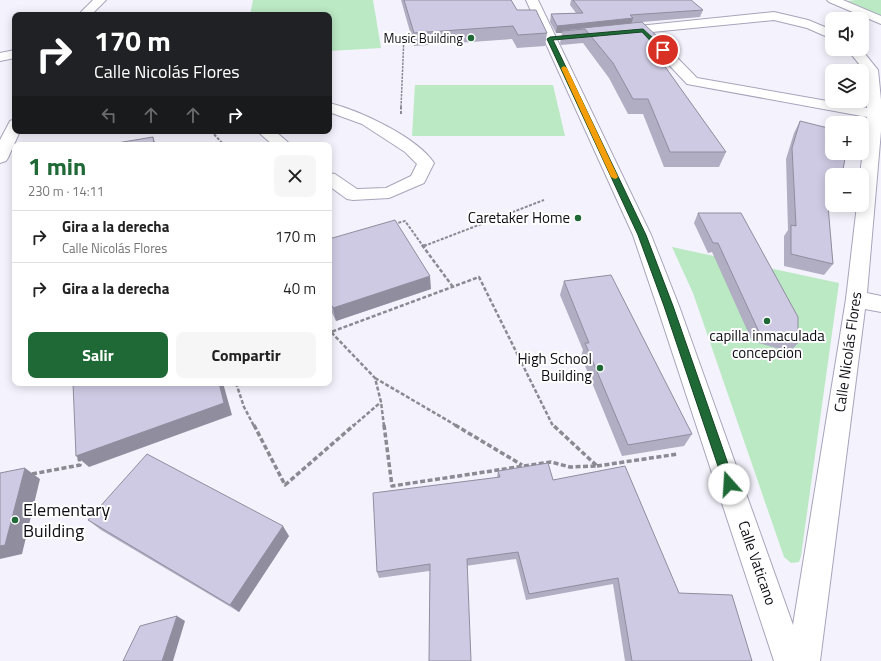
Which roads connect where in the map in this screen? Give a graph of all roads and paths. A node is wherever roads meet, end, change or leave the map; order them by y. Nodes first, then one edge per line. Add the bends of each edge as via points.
1 (100, 0) edge
2 (532, 0) edge
3 (832, 0) edge
4 (87, 12) edge
5 (881, 20) edge
6 (643, 30) junction
7 (825, 32) edge
8 (604, 34) edge
9 (404, 36) dead end
10 (12, 55) edge
11 (861, 56) edge
12 (0, 57) edge
13 (332, 108) edge
14 (878, 115) edge
15 (401, 117) dead end
16 (12, 131) edge
17 (214, 134) edge
18 (269, 134) edge
19 (221, 142) edge
20 (279, 142) edge
21 (0, 158) edge
22 (332, 180) edge
23 (544, 200) dead end
24 (392, 225) edge
25 (423, 246) junction
26 (452, 287) junction
27 (856, 299) junction
28 (881, 304) edge
29 (332, 332) edge
30 (332, 333) edge
31 (375, 378) junction
32 (237, 386) edge
33 (381, 402) junction
34 (79, 450) edge
35 (678, 454) edge
36 (522, 466) junction
37 (597, 466) junction
38 (29, 475) dead end
39 (790, 661) edge
40 (804, 661) edge

1 - 4 street
2 - 39 street, Calle Vaticano via 558,38 642,235
3 - 5 street
6 - 7 street via 774,16 799,20
6 - 8 street
6 - 14 street via 692,81
9 - 15 path
10 - 12 street
11 - 14 street, Calle Nicolás Flores via 871,70
13 - 22 street via 367,121 411,149 426,163 418,179 389,193 353,194
14 - 27 street, Calle Nicolás Flores
16 - 21 street
17 - 19 path
18 - 20 street
23 - 25 path
24 - 25 path via 405,221
25 - 26 path
26 - 29 path
26 - 37 path via 479,277 553,426
27 - 28 street
27 - 40 street, Calle Nicolás Flores
30 - 31 path
31 - 33 path
31 - 36 path
32 - 33 path via 244,407 285,486
33 - 36 path via 392,486
34 - 38 path via 80,465
35 - 37 path
36 - 37 path via 551,462 570,467

